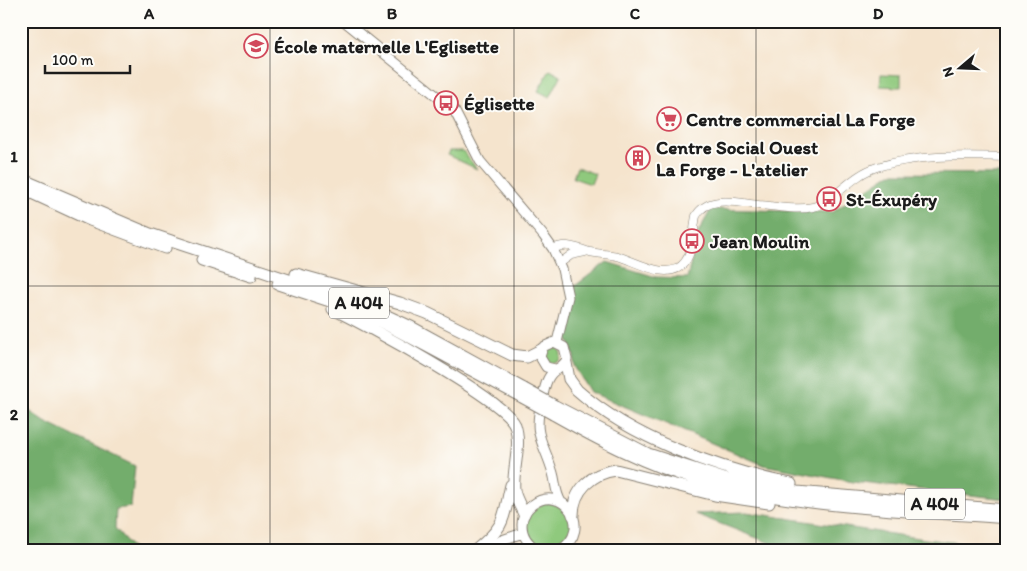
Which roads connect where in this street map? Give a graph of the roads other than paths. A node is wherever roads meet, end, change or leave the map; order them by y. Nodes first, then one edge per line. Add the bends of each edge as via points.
1 (344, 21) edge
2 (1006, 156) edge
3 (21, 179) edge
4 (21, 188) edge
5 (182, 245) junction
6 (553, 249) junction
7 (590, 252) junction
8 (560, 262) junction
9 (279, 284) junction
10 (557, 342) junction
11 (541, 350) junction
12 (566, 363) junction
13 (543, 364) junction
14 (555, 369) junction
15 (523, 393) junction
16 (554, 410) junction
17 (516, 466) junction
18 (864, 498) junction
19 (544, 499) junction
20 (561, 502) junction
21 (887, 508) junction
22 (1006, 510) edge
23 (524, 514) junction
24 (573, 515) junction
25 (1006, 518) edge
26 (523, 533) junction
27 (476, 550) edge
28 (484, 550) edge
29 (538, 550) edge
30 (560, 550) edge

1 - 6 main road via 454,110 480,161
2 - 7 street via 935,157 875,167 850,181 827,201 811,208 717,202 702,208 698,214 687,259 671,271 660,271 616,256
3 - 5 highway, A 404 via 112,220
4 - 9 highway, A 404 via 135,237
5 - 11 highway via 400,303 517,356 527,357
5 - 15 highway, A 404 via 361,304 418,331
6 - 7 street via 564,245
6 - 8 main road
7 - 8 street via 578,252
8 - 10 main road via 568,297
9 - 15 highway, A 404 via 376,319
9 - 17 highway via 392,339 496,405 509,416 516,428
10 - 11 main road via 546,344
10 - 12 main road via 567,350
11 - 13 main road
12 - 14 main road
12 - 18 highway via 570,382 582,395 671,447 746,474
13 - 14 main road
13 - 19 main road via 532,422 533,437 548,477 549,490
14 - 20 main road via 548,379 537,426
15 - 16 highway, A 404, bridge
16 - 18 highway, A 404 via 628,445 691,469 776,489
16 - 21 highway, A 404 via 625,452 697,480 787,498
17 - 23 highway via 514,490
17 - 27 highway via 503,522 493,536
18 - 22 highway, A 404
19 - 20 main road
19 - 23 main road
20 - 24 main road
21 - 24 highway via 802,506 737,499 616,470 599,474 585,484 576,498
21 - 25 highway, A 404
23 - 26 main road
24 - 30 main road via 574,535
26 - 28 main road
26 - 29 main road via 530,545

